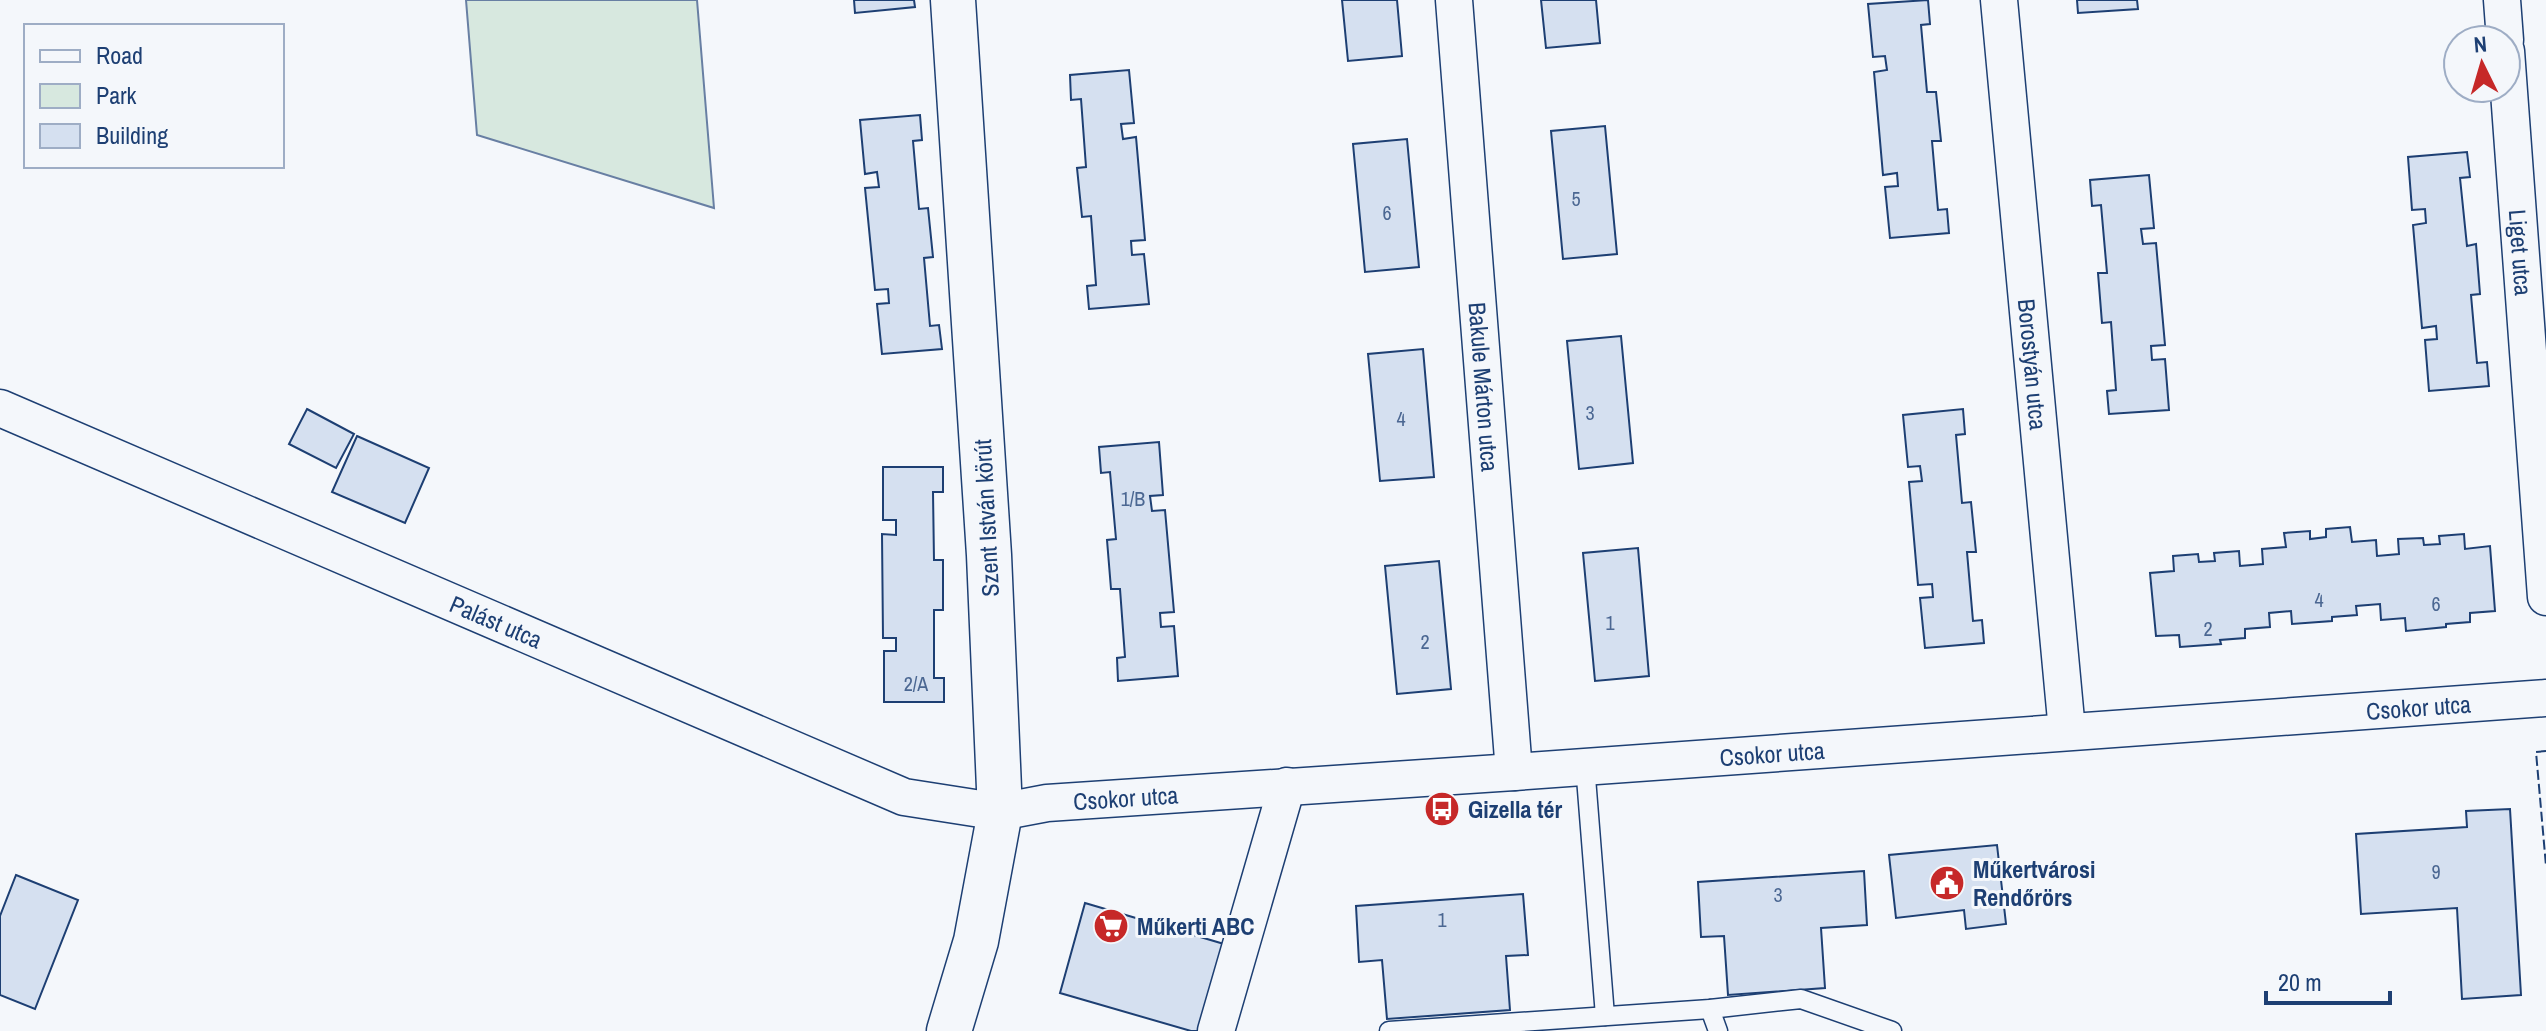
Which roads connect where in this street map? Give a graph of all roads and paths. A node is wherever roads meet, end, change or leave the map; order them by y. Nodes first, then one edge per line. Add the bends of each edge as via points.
1 (953, 0) edge
2 (1454, 0) edge
3 (1999, 0) edge
4 (2502, 0) edge
5 (2504, 24) edge
6 (2510, 104) edge
7 (0, 408) edge
8 (2546, 597) edge
9 (2546, 698) edge
10 (2067, 731) junction
11 (1585, 765) junction
12 (1514, 772) junction
13 (1287, 786) junction
14 (1000, 812) junction
15 (1710, 1009) junction
16 (1605, 1016) junction
17 (949, 1031) edge
18 (1216, 1031) edge
19 (1389, 1031) edge
20 (1718, 1031) edge
21 (1892, 1031) edge

1 - 14 street, Szent István körút
2 - 12 street, Bakule Márton utca
3 - 10 street, Borostyán utca
4 - 5 street
6 - 8 street, Liget utca
7 - 14 street, Palást utca via 904,797
9 - 10 street, Csokor utca
10 - 11 street, Csokor utca
11 - 12 street, Csokor utca
11 - 16 lane
12 - 13 street, Csokor utca
13 - 14 street, Csokor utca via 1047,803
13 - 18 street
14 - 17 street, Szent István körút via 976,941
15 - 16 lane
15 - 20 lane
15 - 21 lane via 1801,999
16 - 19 lane

